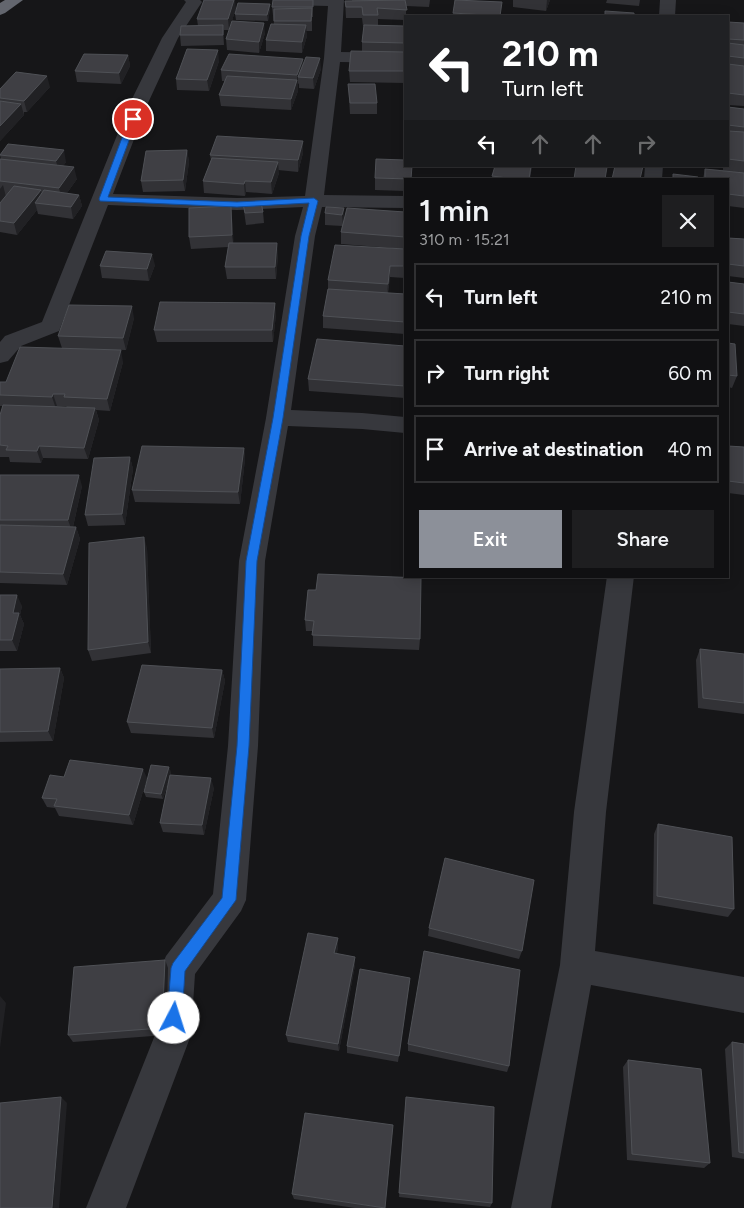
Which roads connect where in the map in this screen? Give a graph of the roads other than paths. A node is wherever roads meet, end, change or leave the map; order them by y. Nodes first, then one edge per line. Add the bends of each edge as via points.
1 (15, 0) edge
2 (286, 0) edge
3 (668, 0) edge
4 (197, 1) edge
5 (336, 1) edge
6 (0, 10) edge
7 (667, 15) edge
8 (333, 52) junction
9 (404, 58) edge
10 (103, 199) junction
11 (314, 201) junction
12 (404, 202) edge
13 (4, 345) edge
14 (278, 418) junction
15 (404, 425) edge
16 (621, 578) edge
17 (577, 965) junction
18 (744, 996) edge
19 (106, 1208) edge
20 (531, 1208) edge

1 - 6 highway
2 - 5 street
3 - 7 street
4 - 10 street via 170,38 139,103
5 - 8 street
8 - 9 street via 332,57
8 - 11 street
10 - 11 street via 237,204
10 - 13 street via 51,326
11 - 12 street
11 - 14 street via 305,236
14 - 15 street
14 - 19 street via 252,561 243,746 229,900 178,968 173,1035
16 - 17 street via 590,812
17 - 18 street
17 - 20 street

